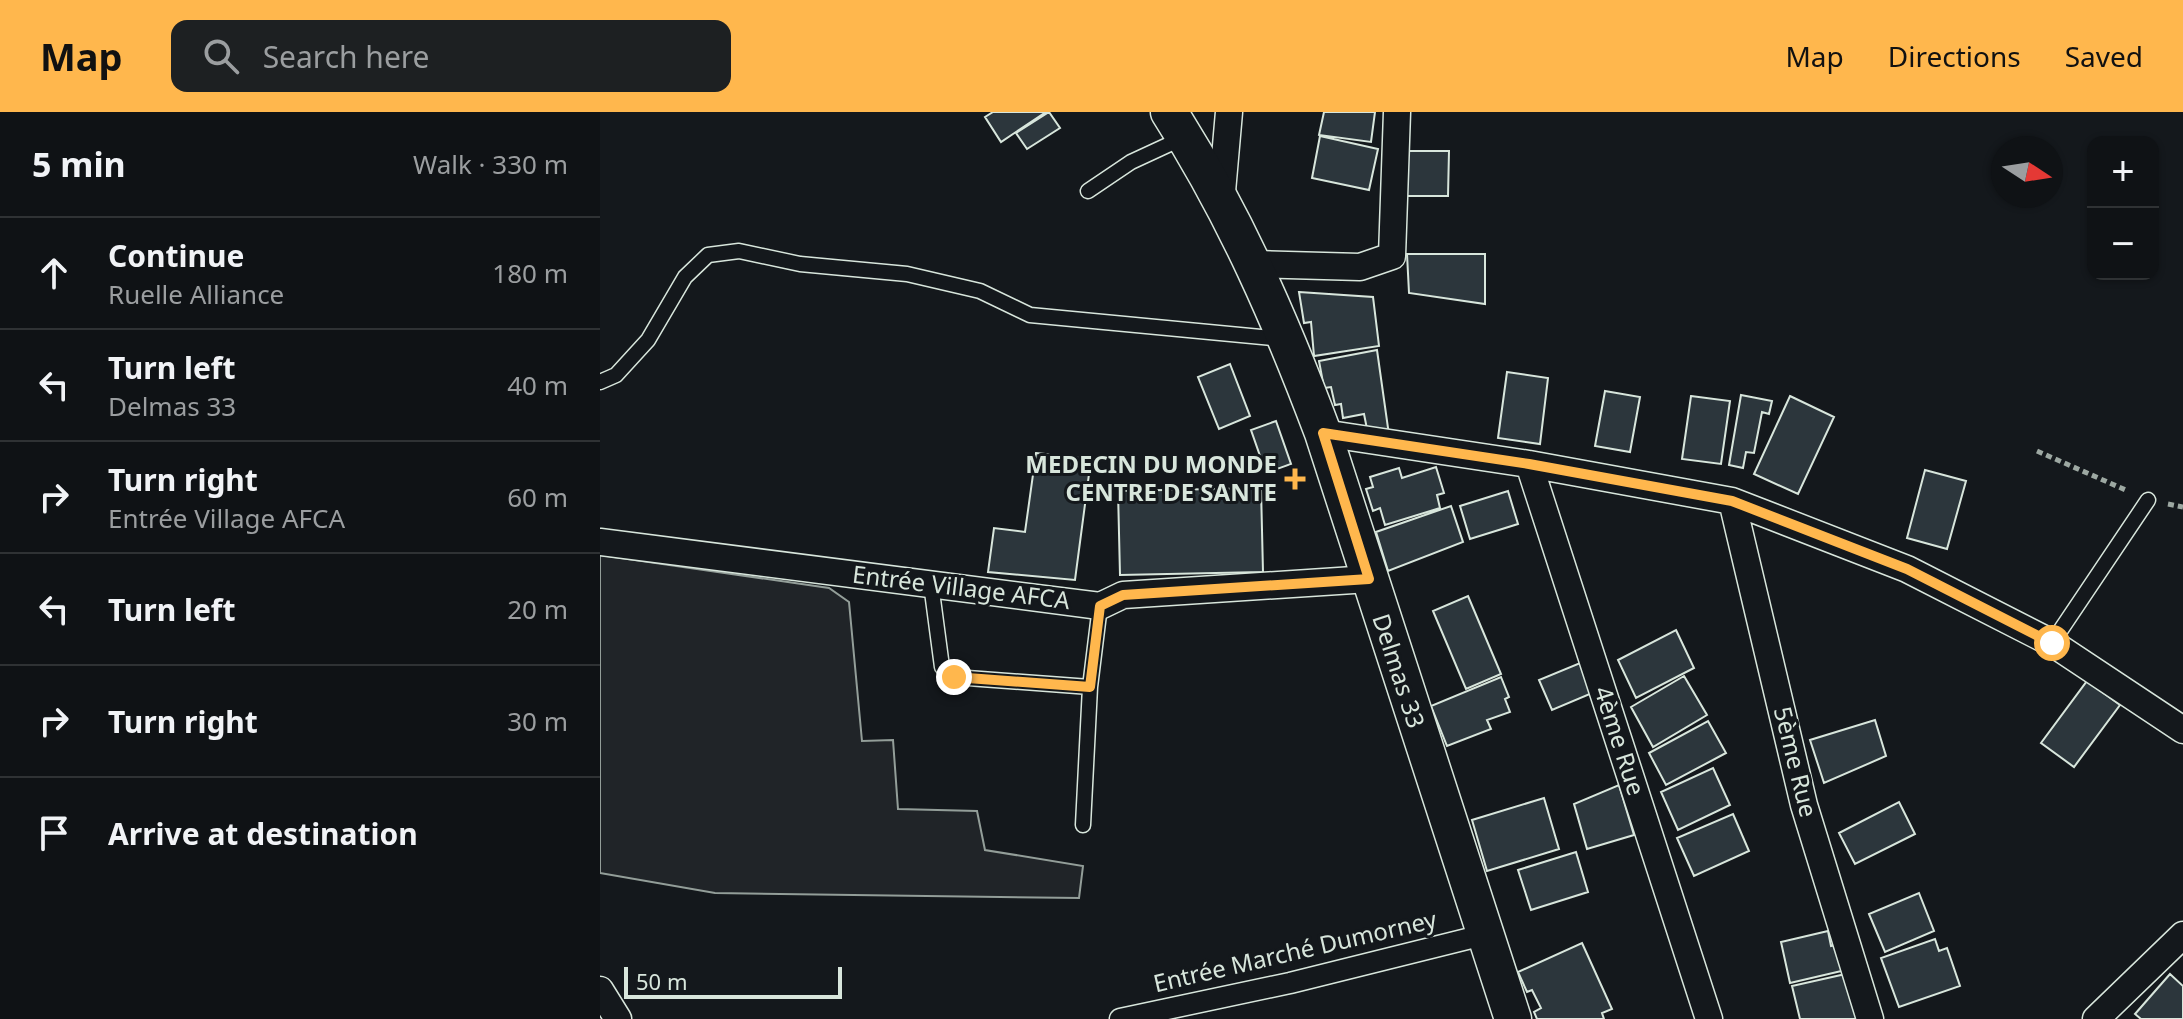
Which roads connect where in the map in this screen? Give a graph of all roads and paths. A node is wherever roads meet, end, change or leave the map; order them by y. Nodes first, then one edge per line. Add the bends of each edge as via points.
1 (1229, 112) edge
2 (1397, 112) edge
3 (1178, 125) edge
4 (1088, 191) dead end
5 (1221, 203) junction
6 (1256, 264) junction
7 (1288, 340) junction
8 (600, 382) edge
9 (1323, 433) junction
10 (2037, 451) dead end
11 (1529, 464) junction
12 (2148, 500) junction
13 (1732, 501) junction
14 (2183, 507) edge
15 (600, 542) edge
16 (1369, 579) junction
17 (931, 584) junction
18 (1100, 606) junction
19 (2052, 643) junction
20 (1090, 687) junction
21 (2183, 730) edge
22 (1083, 825) dead end
23 (1483, 935) junction
24 (2183, 935) edge
25 (600, 990) edge
26 (618, 1019) edge
27 (1120, 1019) edge
28 (1513, 1019) edge
29 (1709, 1019) edge
30 (1870, 1019) edge
31 (2096, 1019) edge

1 - 5 street
2 - 6 street via 1392,256 1360,267
3 - 4 lane
3 - 5 main road, Delmas 33
5 - 6 main road, Delmas 33
6 - 7 main road, Delmas 33
7 - 8 lane via 1030,315 980,291 907,274 800,264 739,251 708,255 678,288 648,340 616,375
7 - 9 main road, Delmas 33
9 - 11 street
9 - 16 main road, Delmas 33
10 - 12 path
11 - 13 street
11 - 29 street, 4ème Rue
12 - 14 path
12 - 19 lane
13 - 19 street via 1907,569
13 - 30 street, 5ème Rue via 1804,805
15 - 17 street, Entrée Village AFCA
16 - 18 street, Entrée Village AFCA via 1123,595
16 - 23 main road, Delmas 33
17 - 18 street, Entrée Village AFCA
17 - 20 lane via 942,667 954,677
18 - 20 lane
19 - 21 street
20 - 22 lane
23 - 27 street, Entrée Marché Dumorney
23 - 28 main road, Delmas 33
24 - 31 street
25 - 26 street

